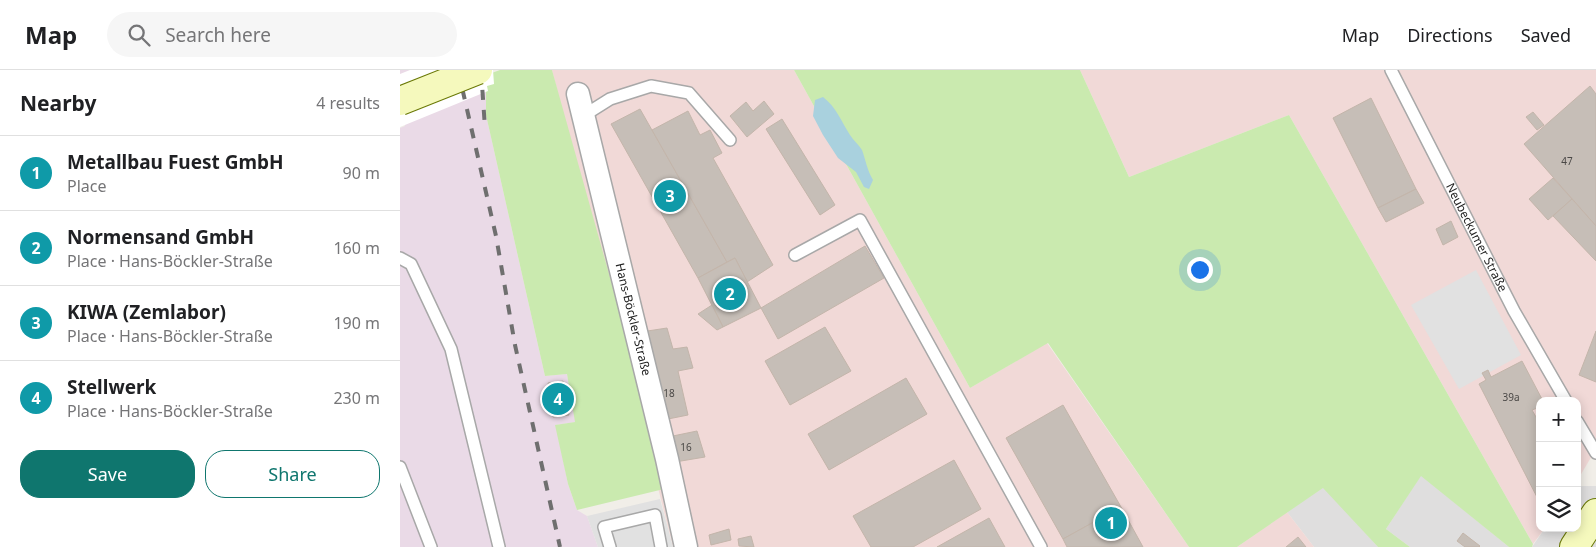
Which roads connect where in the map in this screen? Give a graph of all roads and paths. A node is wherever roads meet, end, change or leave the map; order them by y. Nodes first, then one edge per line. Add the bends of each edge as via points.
1 (478, 70) edge
2 (1391, 70) edge
3 (578, 94) dead end
4 (400, 101) edge
5 (583, 116) junction
6 (730, 140) dead end
7 (795, 255) dead end
8 (400, 258) edge
9 (1564, 397) edge
10 (1581, 427) edge
11 (1596, 453) edge
12 (400, 467) edge
13 (678, 510) junction
14 (1596, 513) edge
15 (655, 515) junction
16 (431, 547) edge
17 (499, 547) edge
18 (610, 547) edge
19 (661, 547) edge
20 (686, 547) edge
21 (1041, 547) edge
22 (1574, 547) edge

1 - 4 street, bridge
2 - 9 lane, Neubeckumer Straße via 1514,311
3 - 5 street, Hans-Böckler-Straße
5 - 6 lane via 610,99 650,86 689,93
5 - 13 street, Hans-Böckler-Straße
7 - 21 lane via 860,220
8 - 17 lane via 411,264 451,349
10 - 11 lane
12 - 16 lane
13 - 15 lane
13 - 20 street, Hans-Böckler-Straße
14 - 22 street
15 - 18 lane via 604,526
15 - 19 lane

